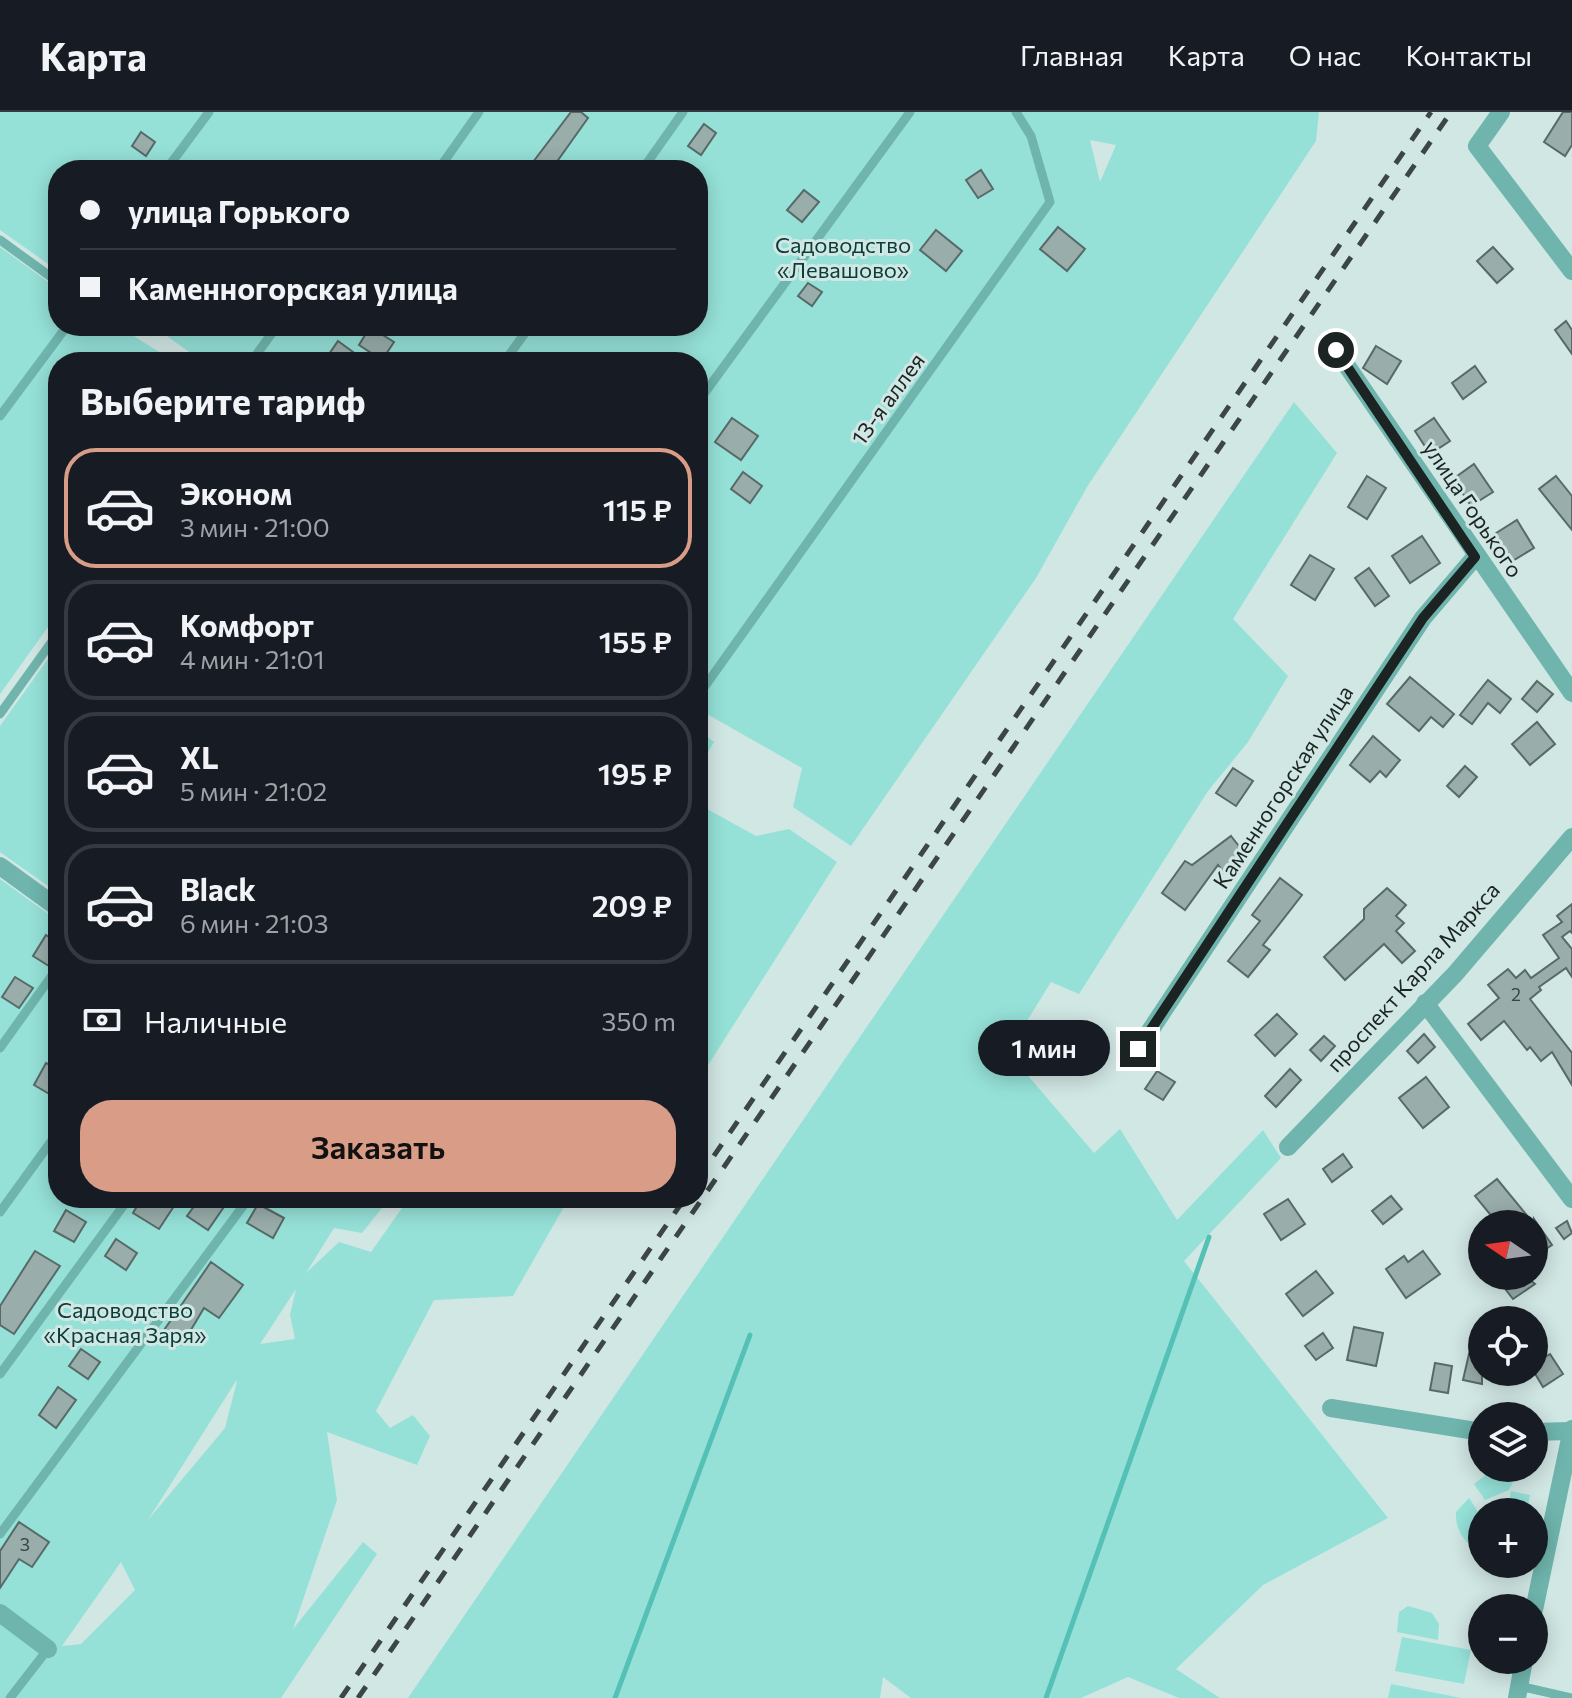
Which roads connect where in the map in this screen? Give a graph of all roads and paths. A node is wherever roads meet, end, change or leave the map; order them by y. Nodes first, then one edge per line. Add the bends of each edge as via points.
1 (209, 112) edge
2 (479, 112) edge
3 (683, 112) edge
4 (910, 112) edge
5 (1016, 112) edge
6 (1501, 112) edge
7 (173, 160) edge
8 (445, 160) edge
9 (649, 160) edge
10 (0, 240) edge
11 (1572, 271) edge
12 (48, 275) edge
13 (60, 336) edge
14 (1336, 350) dead end
15 (708, 388) edge
16 (0, 416) edge
17 (1475, 557) junction
18 (48, 647) edge
19 (708, 682) edge
20 (1572, 693) edge
21 (0, 714) edge
22 (1572, 837) edge
23 (0, 866) edge
24 (48, 901) edge
25 (48, 981) edge
26 (1425, 1003) junction
27 (0, 1048) edge
28 (1138, 1049) dead end
29 (48, 1146) edge
30 (1288, 1147) dead end
31 (1572, 1199) edge
32 (122, 1208) edge
33 (242, 1208) edge
34 (0, 1212) edge
35 (0, 1374) edge
36 (1331, 1408) dead end
37 (1468, 1430) edge
38 (1571, 1430) edge
39 (1548, 1431) edge
40 (0, 1534) edge
41 (1537, 1594) edge
42 (0, 1613) edge
43 (48, 1649) joint
44 (1518, 1692) edge
45 (10, 1698) edge
46 (1572, 1698) edge

1 - 7 lane
2 - 8 lane
3 - 9 lane
4 - 15 lane
5 - 19 lane, 13-я аллея via 1031,136 1050,202
6 - 11 street via 1477,146
10 - 12 lane
13 - 16 lane
14 - 17 street, улица Горького
17 - 20 street, улица Горького
17 - 28 street, Каменногорская улица via 1423,618
18 - 21 lane
22 - 26 street, проспект Карла Маркса
23 - 24 street
25 - 27 lane
26 - 30 street, проспект Карла Маркса
26 - 31 street
29 - 34 lane
32 - 35 lane
33 - 40 lane
36 - 37 street
38 - 39 street
38 - 41 street
42 - 43 street
43 - 45 lane
44 - 46 lane

